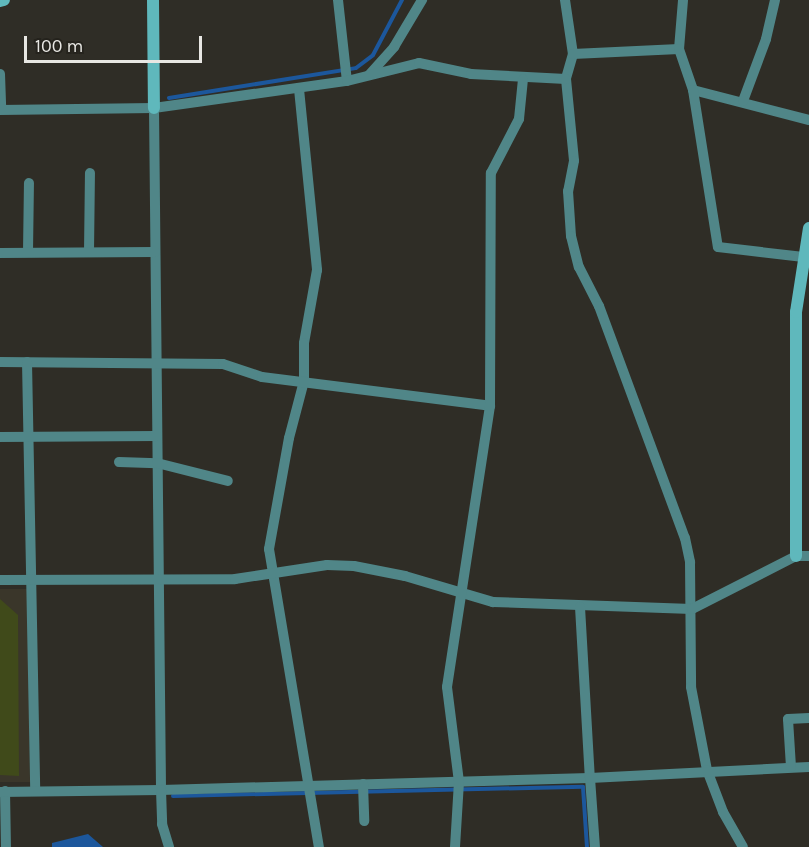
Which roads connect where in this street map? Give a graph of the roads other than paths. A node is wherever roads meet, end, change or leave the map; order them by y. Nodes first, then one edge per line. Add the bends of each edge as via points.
1 (153, 0) edge
2 (338, 0) edge
3 (422, 0) edge
4 (565, 0) edge
5 (683, 0) edge
6 (775, 0) edge
7 (679, 49) junction
8 (573, 54) junction
9 (0, 74) edge
10 (369, 75) junction
11 (523, 79) junction
12 (566, 79) junction
13 (347, 81) junction
14 (299, 89) junction
15 (693, 90) junction
16 (743, 101) junction
17 (154, 108) junction
18 (0, 110) edge
19 (809, 120) edge
20 (90, 173) dead end
21 (28, 183) dead end
22 (809, 228) edge
23 (28, 252) junction
24 (89, 252) junction
25 (155, 252) junction
26 (0, 253) edge
27 (803, 257) junction
28 (803, 296) edge
29 (156, 360) junction
30 (0, 362) edge
31 (27, 362) junction
32 (304, 381) junction
33 (490, 406) junction
34 (157, 436) junction
35 (0, 437) edge
36 (29, 437) junction
37 (119, 462) dead end
38 (157, 463) junction
39 (228, 481) dead end
40 (796, 556) junction
41 (809, 556) edge
42 (271, 573) junction
43 (158, 579) junction
44 (0, 580) edge
45 (31, 580) junction
46 (461, 595) junction
47 (580, 608) junction
48 (692, 609) junction
49 (809, 718) edge
50 (791, 767) junction
51 (809, 767) edge
52 (707, 770) junction
53 (590, 778) junction
54 (459, 782) junction
55 (363, 784) junction
56 (307, 785) junction
57 (161, 790) junction
58 (2, 791) edge
59 (35, 791) junction
60 (364, 821) dead end
61 (6, 847) edge
62 (169, 847) edge
63 (319, 847) edge
64 (455, 847) edge
65 (595, 847) edge
66 (742, 847) edge

1 - 17 street
2 - 13 street
3 - 10 street via 394,47
4 - 8 street
5 - 7 street
6 - 16 street via 766,39
7 - 8 street
7 - 15 street
8 - 12 street
9 - 18 street
10 - 11 street via 419,63
10 - 13 street
11 - 12 street
11 - 33 street via 519,119 491,173
12 - 48 street via 574,161 568,200 579,267 598,306 681,524 690,562
13 - 14 street
14 - 17 street
14 - 32 street via 309,221 317,262 304,343
15 - 16 street
15 - 27 street via 718,248
16 - 19 street
17 - 18 street
17 - 25 street
20 - 24 street
21 - 23 street
22 - 27 street
23 - 24 street
23 - 26 street
24 - 25 street
25 - 29 street
27 - 28 street
28 - 40 street
29 - 31 street
29 - 32 street via 223,364 262,377
29 - 34 street
30 - 31 street
31 - 36 street
32 - 33 street
32 - 42 street via 268,549
33 - 46 street
34 - 36 street
34 - 38 street
35 - 36 street
36 - 45 street
37 - 38 street
38 - 39 street
38 - 43 street
40 - 41 street
40 - 48 street
42 - 43 street via 235,579
42 - 46 street via 327,565 354,566 405,576
42 - 56 street
43 - 45 street
43 - 57 street
44 - 45 street
45 - 59 street
46 - 47 street via 493,602
46 - 54 street via 447,687
47 - 48 street
47 - 53 street
48 - 52 street via 691,687
49 - 50 street via 788,719
50 - 51 street
50 - 52 street
52 - 53 street
52 - 66 street
53 - 54 street
53 - 65 street
54 - 55 street
54 - 64 street
55 - 56 street
55 - 60 street
56 - 57 street
56 - 63 street
57 - 59 street
57 - 62 street
58 - 59 street
58 - 61 street

